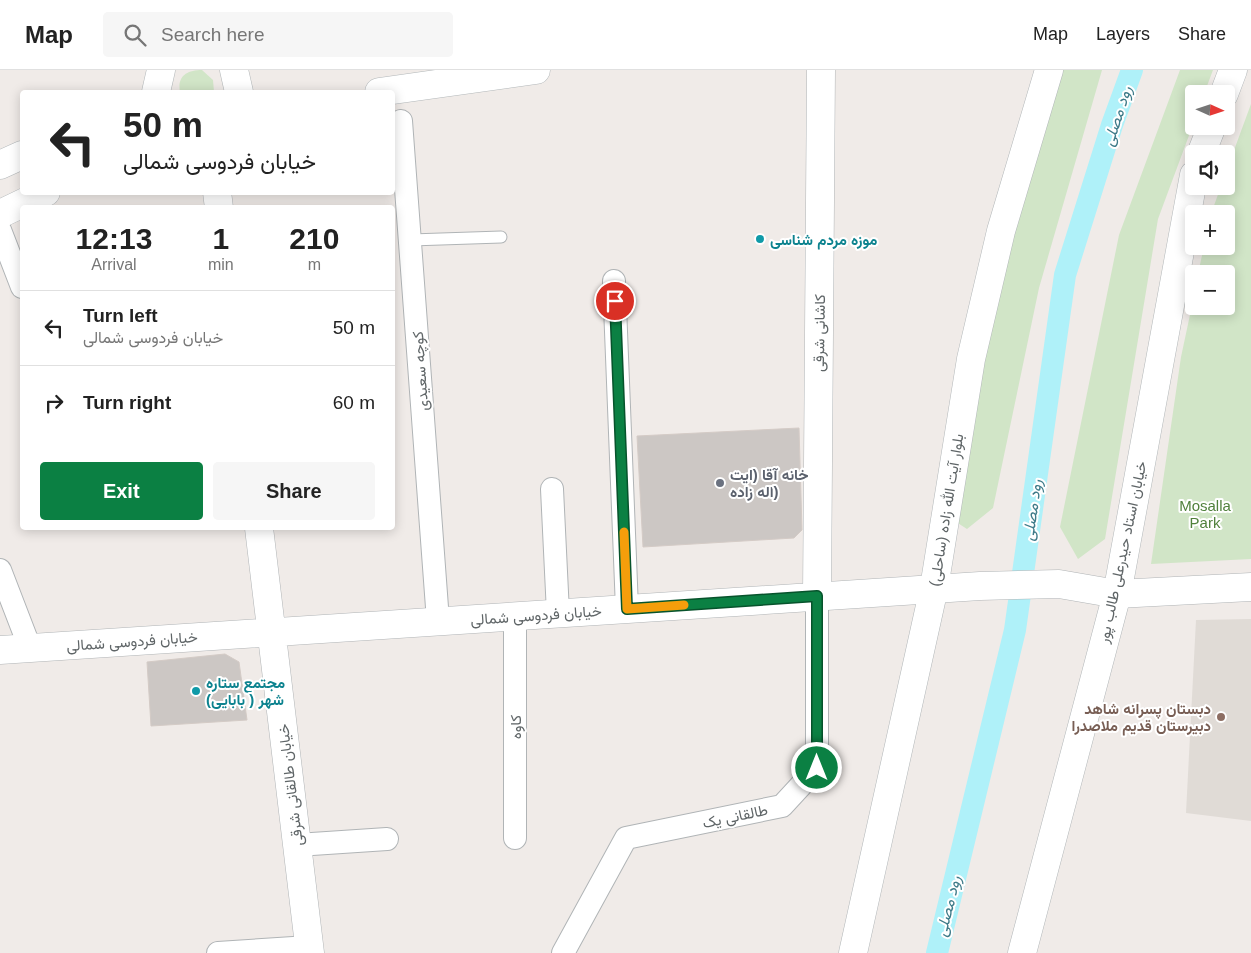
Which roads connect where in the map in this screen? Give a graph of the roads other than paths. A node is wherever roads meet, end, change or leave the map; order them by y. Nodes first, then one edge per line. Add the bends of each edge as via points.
1 (161, 70) edge
2 (234, 70) edge
3 (536, 70) edge
4 (821, 70) edge
5 (1049, 70) edge
6 (1233, 70) edge
7 (1227, 85) edge
8 (156, 90) edge
9 (239, 90) edge
10 (392, 90) edge
11 (401, 121) dead end
12 (20, 156) edge
13 (0, 165) edge
14 (40, 195) edge
15 (1190, 195) edge
16 (0, 214) edge
17 (0, 230) edge
18 (502, 238) dead end
19 (411, 240) junction
20 (614, 281) dead end
21 (20, 282) edge
22 (552, 489) dead end
23 (259, 530) edge
24 (0, 570) edge
25 (1251, 587) edge
26 (934, 588) junction
27 (1117, 594) junction
28 (817, 596) junction
29 (627, 609) junction
30 (558, 613) junction
31 (515, 616) junction
32 (438, 621) junction
33 (273, 632) junction
34 (30, 648) junction
35 (0, 650) edge
36 (515, 838) dead end
37 (387, 839) dead end
38 (297, 844) junction
39 (309, 950) edge
40 (218, 953) edge
41 (563, 953) edge
42 (852, 953) edge
43 (1022, 953) edge

1 - 8 street
2 - 9 street
3 - 10 street
4 - 28 street, کاشانی شرقی
5 - 26 street, بلوار آیت الله زاده (ساحلی) via 1001,230 971,359
6 - 7 street
11 - 19 street, کوچه سعیدی
12 - 13 street
14 - 16 street
15 - 27 street, خیابان استاد حیدرعلی طالب پور
17 - 21 street
18 - 19 lane
19 - 32 street, کوچه سعیدی
20 - 29 street
22 - 30 street
23 - 33 street, خیابان طالقانی شرقی
24 - 34 street
25 - 27 street, خیابان فردوسی شمالی
26 - 27 street, خیابان فردوسی شمالی via 1059,584
26 - 28 street, خیابان فردوسی شمالی
26 - 42 street, بلوار آیت الله زاده (ساحلی)
27 - 43 street, خیابان استاد حیدرعلی طالب پور
28 - 29 street, خیابان فردوسی شمالی
28 - 41 street, طالقانی یک via 817,768 782,806 626,838
29 - 30 street, خیابان فردوسی شمالی
30 - 31 street, خیابان فردوسی شمالی
31 - 32 street, خیابان فردوسی شمالی
31 - 36 street, کاوه
32 - 33 street, خیابان فردوسی شمالی
33 - 34 street, خیابان فردوسی شمالی
33 - 38 street, خیابان طالقانی شرقی
34 - 35 street, خیابان فردوسی شمالی
37 - 38 street
38 - 39 street, خیابان طالقانی شرقی
39 - 40 street

